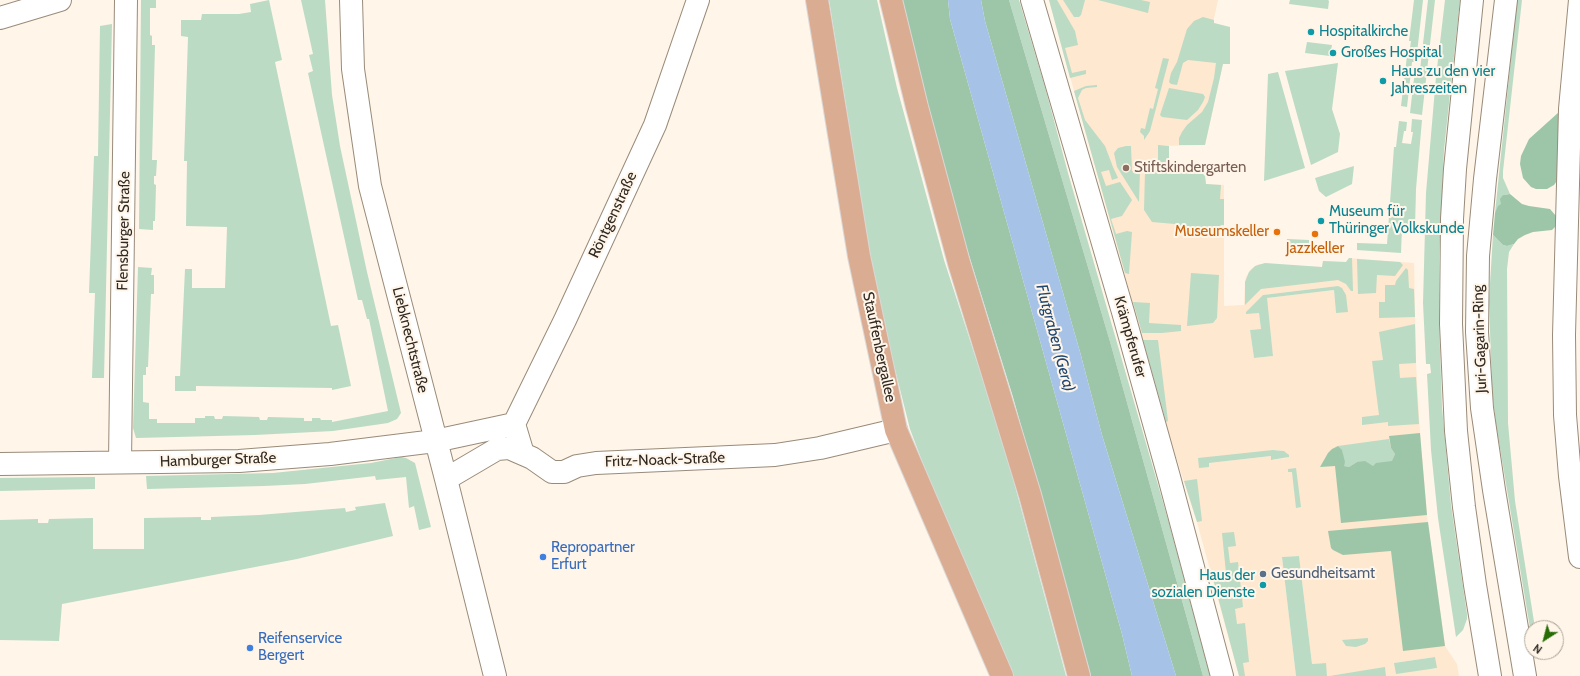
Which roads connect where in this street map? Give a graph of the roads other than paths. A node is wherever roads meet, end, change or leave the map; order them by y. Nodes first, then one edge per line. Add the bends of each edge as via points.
1 (60, 0) edge
2 (126, 0) edge
3 (351, 0) edge
4 (698, 0) edge
5 (817, 0) edge
6 (891, 0) edge
7 (1032, 0) edge
8 (1472, 0) edge
9 (1506, 0) edge
10 (1580, 0) edge
11 (0, 18) edge
12 (514, 424) junction
13 (896, 430) junction
14 (436, 441) junction
15 (523, 454) junction
16 (120, 462) junction
17 (0, 464) edge
18 (446, 479) junction
19 (1580, 557) edge
20 (495, 676) edge
21 (1002, 676) edge
22 (1079, 676) edge
23 (1222, 676) edge
24 (1490, 676) edge
25 (1525, 676) edge

1 - 11 street
2 - 16 street, Flensburger Straße
3 - 14 street, Liebknechtstraße via 353,69 370,186
4 - 12 street, Röntgenstraße via 655,125
5 - 13 main road, Stauffenbergallee via 859,256
6 - 22 main road via 959,263 1030,495
7 - 23 street, Krämpferufer via 1123,312
8 - 24 street, Juri-Gagarin-Ring via 1455,169 1451,324 1456,431 1464,507
9 - 25 street, Juri-Gagarin-Ring via 1485,180 1477,332 1482,408
10 - 19 street via 1570,117 1564,359 1565,415
12 - 14 street
12 - 15 street
13 - 15 street, Fritz-Noack-Straße via 820,448 775,455 596,463 577,466 564,472 552,472
13 - 21 main road, Stauffenbergallee
14 - 16 street, Hamburger Straße via 330,454 239,461
14 - 18 street, Liebknechtstraße
15 - 18 street, Fritz-Noack-Straße via 509,448 496,450
16 - 17 street, Hamburger Straße
18 - 20 street, Liebknechtstraße

